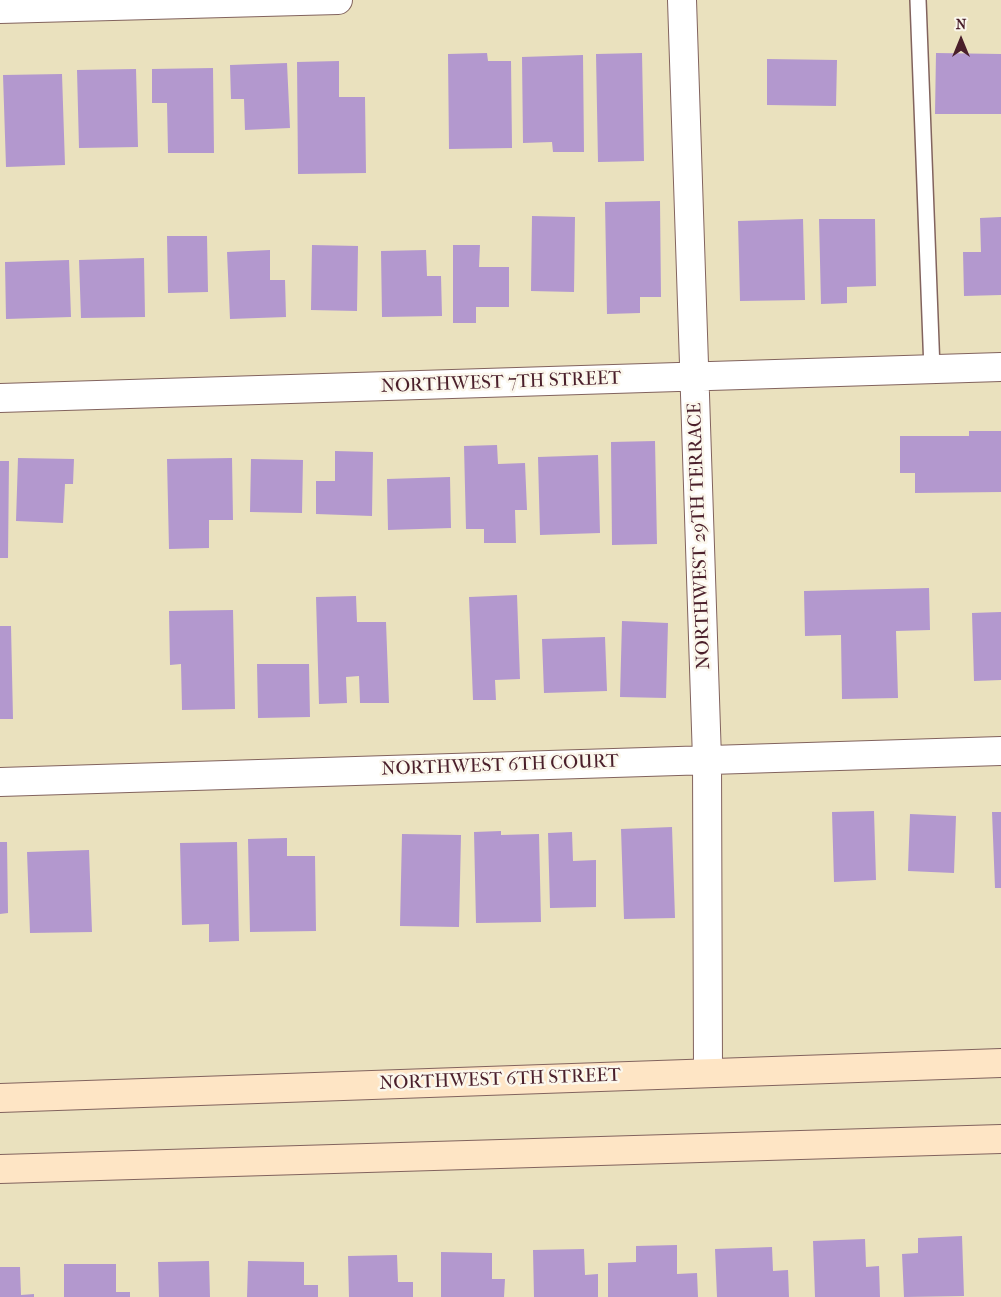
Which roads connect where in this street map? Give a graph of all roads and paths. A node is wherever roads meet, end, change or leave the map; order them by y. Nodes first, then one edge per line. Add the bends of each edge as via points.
1 (338, 0) edge
2 (682, 0) edge
3 (918, 0) edge
4 (0, 9) edge
5 (1001, 367) edge
6 (932, 370) junction
7 (696, 378) junction
8 (0, 398) edge
9 (1001, 750) edge
10 (707, 759) junction
11 (0, 782) edge
12 (1001, 1063) edge
13 (708, 1072) junction
14 (0, 1098) edge
15 (1001, 1139) edge
16 (0, 1170) edge

1 - 4 street
2 - 7 street, NORTHWEST 29TH TERRACE
3 - 6 lane
5 - 6 street, NORTHWEST 7TH STREET
6 - 7 street, NORTHWEST 7TH STREET
7 - 8 street, NORTHWEST 7TH STREET
7 - 10 street, NORTHWEST 29TH TERRACE
9 - 10 street, NORTHWEST 6TH COURT
10 - 11 street, NORTHWEST 6TH COURT
10 - 13 street, NORTHWEST 29TH TERRACE
12 - 13 street, NORTHWEST 6TH STREET
13 - 14 street, NORTHWEST 6TH STREET
15 - 16 street

